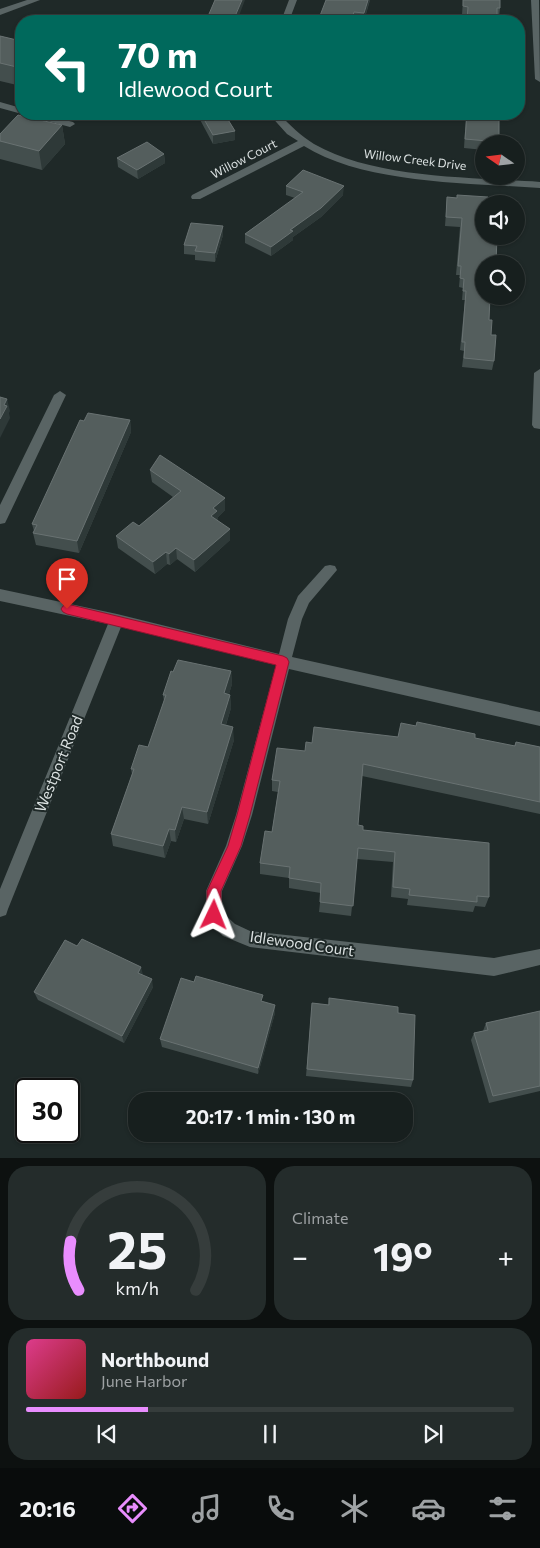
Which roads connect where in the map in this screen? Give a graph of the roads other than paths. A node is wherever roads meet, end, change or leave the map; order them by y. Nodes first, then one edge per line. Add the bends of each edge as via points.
1 (36, 0) edge
2 (293, 0) edge
3 (535, 0) edge
4 (0, 12) edge
5 (287, 15) edge
6 (540, 79) edge
7 (0, 105) edge
8 (15, 109) edge
9 (55, 120) edge
10 (279, 120) edge
11 (70, 124) dead end
12 (304, 142) junction
13 (540, 185) edge
14 (196, 197) dead end
15 (540, 373) edge
16 (60, 395) dead end
17 (538, 425) dead end
18 (0, 519) edge
19 (330, 570) dead end
20 (0, 594) edge
21 (117, 620) junction
22 (283, 662) junction
23 (540, 719) edge
24 (0, 908) edge
25 (540, 957) edge

1 - 4 street
2 - 5 street
3 - 6 street
7 - 8 street
9 - 11 street
10 - 12 street, Willow Creek Drive
12 - 13 street, Willow Creek Drive via 329,156 369,169
12 - 14 street, Willow Court
15 - 17 street
16 - 18 street
19 - 22 street via 303,600
20 - 21 street
21 - 22 street
21 - 24 street, Westport Road
22 - 23 street
22 - 25 street, Idlewood Court via 241,823 214,891 214,915 230,930 250,939 494,967

